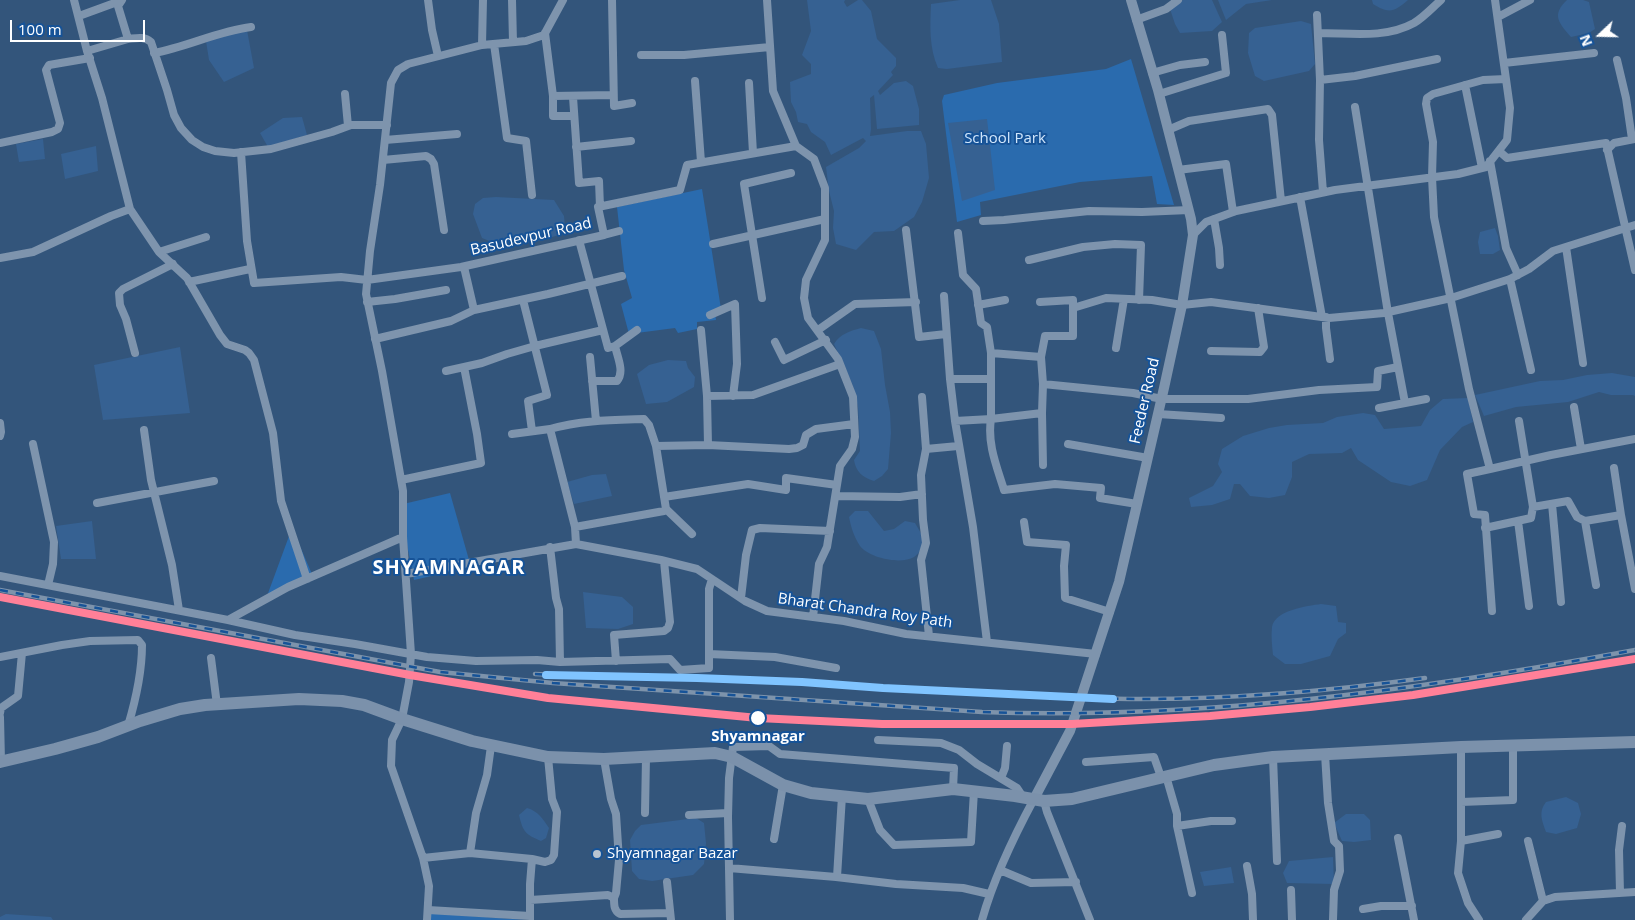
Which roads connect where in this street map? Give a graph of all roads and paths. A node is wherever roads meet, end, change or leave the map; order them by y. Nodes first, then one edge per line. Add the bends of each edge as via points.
1 (74, 0) edge
2 (428, 0) edge
3 (483, 0) edge
4 (512, 0) edge
5 (563, 0) edge
6 (612, 0) edge
7 (767, 0) edge
8 (1131, 0) edge
9 (1178, 0) edge
10 (1442, 0) edge
11 (1495, 0) edge
12 (1530, 0) edge
13 (121, 1) edge
14 (1317, 14) dead end
15 (78, 16) junction
16 (1498, 17) junction
17 (1136, 20) junction
18 (252, 26) dead end
19 (545, 33) junction
20 (1318, 33) junction
21 (1222, 36) dead end
22 (128, 39) junction
23 (513, 42) junction
24 (494, 44) junction
25 (482, 45) junction
26 (770, 46) junction
27 (1594, 52) dead end
28 (154, 53) junction
29 (89, 54) junction
30 (641, 55) dead end
31 (438, 56) junction
32 (1437, 59) dead end
33 (1618, 60) dead end
34 (1205, 62) dead end
35 (1504, 63) junction
36 (1152, 73) junction
37 (1506, 79) junction
38 (1320, 80) junction
39 (695, 82) dead end
40 (749, 83) dead end
41 (1465, 85) junction
42 (345, 94) dead end
43 (1159, 94) junction
44 (613, 95) junction
45 (553, 96) junction
46 (573, 97) junction
47 (632, 103) dead end
48 (1355, 107) dead end
49 (574, 116) junction
50 (387, 125) junction
51 (348, 126) junction
52 (1168, 130) junction
53 (457, 134) dead end
54 (1634, 139) edge
55 (385, 140) junction
56 (631, 141) dead end
57 (0, 143) edge
58 (796, 146) junction
59 (576, 147) junction
60 (1607, 150) junction
61 (1499, 151) junction
62 (241, 152) junction
63 (753, 153) junction
64 (383, 160) junction
65 (1490, 161) junction
66 (701, 162) junction
67 (1482, 168) junction
68 (1178, 170) junction
69 (791, 173) dead end
70 (1432, 177) junction
71 (1368, 186) junction
72 (1323, 192) junction
73 (532, 195) dead end
74 (1300, 197) junction
75 (1281, 201) junction
76 (600, 207) junction
77 (130, 209) junction
78 (1189, 210) junction
79 (1233, 212) junction
80 (825, 219) junction
81 (1214, 219) junction
82 (983, 221) dead end
83 (1635, 225) edge
84 (1624, 228) junction
85 (444, 230) dead end
86 (906, 230) dead end
87 (619, 231) dead end
88 (958, 233) dead end
89 (604, 234) junction
90 (1193, 235) junction
91 (752, 236) junction
92 (206, 237) dead end
93 (579, 240) junction
94 (713, 244) dead end
95 (1566, 247) junction
96 (159, 252) junction
97 (0, 258) edge
98 (1029, 260) dead end
99 (173, 264) junction
100 (1220, 265) dead end
101 (464, 267) junction
102 (1635, 268) edge
103 (250, 269) junction
104 (1518, 275) junction
105 (622, 276) dead end
106 (1510, 279) junction
107 (367, 280) junction
108 (189, 282) junction
109 (590, 284) junction
110 (446, 290) dead end
111 (944, 296) dead end
112 (762, 298) dead end
113 (1450, 298) junction
114 (1124, 299) junction
115 (522, 300) junction
116 (1005, 300) dead end
117 (1139, 300) junction
118 (368, 302) junction
119 (916, 302) junction
120 (1040, 302) dead end
121 (978, 305) junction
122 (1182, 305) junction
123 (1073, 308) junction
124 (1258, 308) junction
125 (474, 310) junction
126 (1388, 312) junction
127 (710, 315) dead end
128 (1324, 317) junction
129 (603, 330) junction
130 (637, 330) dead end
131 (701, 330) dead end
132 (818, 330) junction
133 (946, 334) junction
134 (375, 339) junction
135 (826, 340) junction
136 (775, 342) dead end
137 (534, 346) junction
138 (615, 346) junction
139 (1116, 348) dead end
140 (1211, 351) dead end
141 (991, 352) junction
142 (135, 353) dead end
143 (590, 357) dead end
144 (1041, 357) junction
145 (1330, 359) dead end
146 (1583, 363) dead end
147 (840, 364) junction
148 (464, 367) junction
149 (1398, 367) junction
150 (1531, 370) dead end
151 (446, 371) dead end
152 (950, 379) junction
153 (991, 379) junction
154 (592, 382) junction
155 (1043, 384) junction
156 (707, 396) junction
157 (733, 396) junction
158 (922, 397) dead end
159 (1162, 399) junction
160 (1426, 399) dead end
161 (1406, 403) junction
162 (1574, 407) dead end
163 (1379, 408) dead end
164 (1042, 412) junction
165 (1158, 414) junction
166 (1221, 418) dead end
167 (991, 419) junction
168 (596, 421) junction
169 (955, 421) junction
170 (1519, 421) dead end
171 (0, 423) edge
172 (854, 424) junction
173 (550, 429) junction
174 (144, 430) dead end
175 (532, 431) junction
176 (512, 434) dead end
177 (0, 436) edge
178 (1635, 439) edge
179 (33, 444) dead end
180 (1068, 444) dead end
181 (708, 445) junction
182 (656, 446) junction
183 (958, 446) junction
184 (926, 449) junction
185 (1581, 449) junction
186 (1148, 458) junction
187 (1524, 461) junction
188 (1043, 465) dead end
189 (1614, 468) dead end
190 (1490, 469) junction
191 (401, 480) junction
192 (214, 481) dead end
193 (837, 485) junction
194 (154, 492) junction
195 (922, 494) junction
196 (836, 496) junction
197 (664, 497) junction
198 (97, 503) dead end
199 (1138, 504) junction
200 (1552, 504) junction
201 (1533, 507) junction
202 (666, 509) junction
203 (1621, 516) junction
204 (1518, 521) junction
205 (1586, 521) junction
206 (1024, 522) dead end
207 (575, 527) junction
208 (1486, 528) junction
209 (830, 531) junction
210 (692, 534) dead end
211 (403, 536) junction
212 (576, 544) junction
213 (550, 548) junction
214 (664, 561) junction
215 (406, 574) junction
216 (0, 576) edge
217 (307, 579) junction
218 (712, 579) junction
219 (48, 585) junction
220 (1596, 585) dead end
221 (1635, 589) edge
222 (741, 598) junction
223 (1561, 602) dead end
224 (1529, 606) dead end
225 (179, 610) junction
226 (1492, 611) dead end
227 (1110, 612) junction
228 (813, 617) junction
229 (228, 620) junction
230 (929, 636) junction
231 (987, 642) junction
232 (22, 653) junction
233 (411, 654) junction
234 (709, 654) junction
235 (1096, 654) junction
236 (0, 657) edge
237 (211, 658) dead end
238 (616, 661) junction
239 (560, 662) junction
240 (836, 668) dead end
241 (217, 705) junction
242 (0, 713) edge
243 (0, 717) edge
244 (402, 719) junction
245 (128, 726) junction
246 (878, 740) dead end
247 (1635, 742) edge
248 (490, 746) junction
249 (1007, 746) dead end
250 (1513, 746) junction
251 (1461, 747) junction
252 (1325, 754) junction
253 (548, 757) junction
254 (646, 757) junction
255 (732, 757) junction
256 (1273, 757) junction
257 (604, 759) junction
258 (1, 762) edge
259 (1086, 762) dead end
260 (1163, 777) junction
261 (1001, 778) junction
262 (783, 785) junction
263 (953, 789) junction
264 (974, 791) junction
265 (842, 796) junction
266 (868, 799) junction
267 (1034, 799) junction
268 (1461, 802) junction
269 (646, 813) dead end
270 (728, 814) junction
271 (689, 815) dead end
272 (1232, 821) dead end
273 (1177, 826) junction
274 (1622, 826) dead end
275 (1498, 834) dead end
276 (1398, 838) dead end
277 (774, 839) dead end
278 (1461, 840) junction
279 (1528, 841) dead end
280 (470, 853) junction
281 (423, 858) junction
282 (532, 859) junction
283 (1277, 861) dead end
284 (1247, 866) dead end
285 (729, 868) junction
286 (1000, 870) junction
287 (837, 877) junction
288 (667, 882) dead end
289 (1076, 882) junction
290 (1291, 890) dead end
291 (1635, 892) edge
292 (1192, 893) dead end
293 (1620, 893) junction
294 (989, 894) junction
295 (614, 898) junction
296 (530, 900) junction
297 (1543, 901) junction
298 (1412, 906) junction
299 (1363, 909) dead end
300 (428, 910) junction
301 (671, 917) edge
302 (530, 918) edge
303 (427, 920) edge
304 (730, 920) edge
305 (982, 920) edge
306 (1090, 920) edge
307 (1252, 920) edge
308 (1292, 920) edge
309 (1333, 920) edge
310 (1414, 920) edge
311 (1479, 920) edge
312 (1526, 920) edge

1 - 15 street
2 - 31 street
3 - 25 street
4 - 23 street
5 - 19 street
6 - 44 street
7 - 26 street
8 - 17 street, Feeder Road
9 - 17 street via 1166,9
10 - 20 street via 1415,22 1389,32
11 - 16 street
12 - 16 street
13 - 15 street
13 - 22 street via 118,6
14 - 20 street
15 - 29 street
16 - 35 street
17 - 36 street, Feeder Road
18 - 28 street
19 - 23 street via 526,41
19 - 45 street
20 - 38 street
21 - 43 street via 1226,74
22 - 28 street via 146,38 151,42
22 - 29 street
23 - 24 street
24 - 25 street
24 - 73 street via 508,138 526,140
25 - 31 street
26 - 30 street via 684,55
26 - 58 street via 773,91
27 - 35 street
28 - 62 street via 181,128 192,140 215,152
29 - 57 street via 49,65 46,70 60,123 58,129
29 - 77 street
31 - 50 street via 398,70 391,83
32 - 38 street
33 - 54 street
34 - 36 street
35 - 37 street
36 - 43 street, Feeder Road
37 - 41 street
37 - 61 street via 1510,108 1507,140
38 - 72 street via 1319,140
39 - 66 street
40 - 63 street
41 - 67 street
41 - 70 street via 1427,98 1433,142
42 - 51 street
43 - 52 street, Feeder Road
44 - 46 street
44 - 47 street via 614,106
45 - 46 street
45 - 49 street via 553,116
46 - 49 street
48 - 71 street
49 - 59 street
50 - 51 street
50 - 55 street
51 - 62 street via 271,149
52 - 68 street, Feeder Road
52 - 75 street via 1189,121 1268,109 1272,115
53 - 55 street
54 - 60 street via 1614,143
55 - 64 street
56 - 59 street
58 - 63 street, Basudevpur Road
58 - 80 street via 814,159 825,188
59 - 76 street via 579,183 599,181
60 - 61 street via 1606,143 1507,158
60 - 84 street
61 - 65 street
62 - 103 street
63 - 66 street, Basudevpur Road
64 - 85 street via 426,156 431,159
64 - 107 street
65 - 67 street
65 - 104 street via 1506,248
66 - 76 street, Basudevpur Road via 687,165 680,190
67 - 70 street
68 - 78 street, Feeder Road
68 - 79 street via 1226,164
69 - 91 street via 744,184
70 - 71 street
70 - 113 street via 1434,218
71 - 72 street
71 - 126 street
72 - 74 street
74 - 75 street
74 - 128 street
75 - 79 street
76 - 89 street, Basudevpur Road
77 - 96 street
77 - 97 street via 33,252
78 - 82 street via 1089,211
78 - 90 street, Feeder Road
79 - 81 street
80 - 91 street
80 - 132 street via 825,240 806,280 804,298 808,318
81 - 90 street
81 - 100 street
83 - 84 street
84 - 95 street
84 - 102 street
86 - 119 street
87 - 89 street
88 - 121 street via 963,276 976,289
89 - 93 street, Basudevpur Road
90 - 122 street, Feeder Road
91 - 94 street
91 - 112 street
92 - 96 street
93 - 101 street, Basudevpur Road
93 - 109 street
95 - 104 street via 1553,251
95 - 146 street
96 - 99 street
98 - 117 street via 1083,247 1141,245
99 - 108 street
99 - 142 street via 119,293
101 - 107 street, Basudevpur Road
101 - 125 street
103 - 107 street, Basudevpur Road via 254,284 341,277
103 - 108 street
104 - 106 street
105 - 109 street
106 - 113 street
106 - 150 street
107 - 118 street
108 - 217 street via 226,344 245,350 254,360 273,433 280,501
109 - 115 street
109 - 129 street
110 - 118 street
111 - 133 street
113 - 126 street
113 - 190 street
114 - 117 street
114 - 123 street via 1106,298
114 - 139 street
115 - 125 street
115 - 137 street
116 - 121 street
117 - 122 street
118 - 134 street
119 - 132 street via 856,304
119 - 133 street via 919,337
120 - 123 street via 1073,300
121 - 141 street via 981,324 987,327
122 - 124 street via 1211,302
122 - 159 street, Feeder Road
123 - 144 street via 1073,336 1045,336
124 - 128 street
124 - 140 street via 1264,347 1260,352
125 - 134 street via 451,321
126 - 128 street
126 - 149 street
127 - 157 street via 735,304 737,364
128 - 145 street
129 - 137 street
129 - 138 street via 608,348
130 - 138 street
131 - 156 street
132 - 135 street
133 - 152 street
134 - 191 street
135 - 136 street via 784,360
135 - 147 street
137 - 148 street
137 - 175 street via 546,395 528,401
138 - 154 street via 620,378
141 - 144 street
141 - 153 street
143 - 154 street
144 - 155 street
147 - 157 street via 753,395
147 - 172 street via 852,397
148 - 151 street
148 - 191 street via 480,463
149 - 159 street via 1378,371 1376,387 1248,399
149 - 161 street
152 - 153 street
152 - 169 street
153 - 167 street
154 - 168 street
155 - 159 street
155 - 164 street
156 - 157 street
156 - 181 street
158 - 184 street
159 - 165 street, Feeder Road
160 - 161 street
161 - 163 street
162 - 185 street
164 - 167 street
164 - 188 street
165 - 166 street
165 - 186 street, Feeder Road
167 - 169 street
167 - 199 street via 990,446 1004,490 1055,484 1101,488 1100,498
168 - 173 street
168 - 182 street via 644,419
169 - 183 street
170 - 187 street
171 - 177 street
172 - 181 street via 816,428 797,448
172 - 193 street via 852,449 840,466
173 - 175 street
173 - 207 street
174 - 194 street
175 - 176 street
178 - 185 street
179 - 219 street via 54,542
180 - 186 street
181 - 182 street
182 - 197 street
183 - 184 street
183 - 231 street via 973,526
184 - 195 street
185 - 187 street
186 - 199 street, Feeder Road
187 - 190 street
187 - 201 street
189 - 203 street
190 - 208 street via 1467,474 1474,514 1484,515
191 - 211 street
192 - 194 street
193 - 196 street
193 - 197 street via 786,478 786,490 748,484
194 - 198 street
194 - 225 street
195 - 196 street
195 - 230 street via 926,542 921,560
196 - 209 street
197 - 202 street
199 - 227 street, Feeder Road
200 - 201 street
200 - 205 street via 1568,501 1577,517
200 - 223 street
201 - 204 street via 1531,518
202 - 207 street
202 - 210 street
203 - 205 street
203 - 221 street
204 - 208 street
204 - 224 street
205 - 220 street
206 - 227 street via 1027,542 1066,545 1065,598
207 - 212 street
208 - 226 street
209 - 222 street via 752,530
209 - 228 street via 819,564
211 - 215 street
211 - 217 street
212 - 213 street, Bharat Chandra Roy Path
212 - 214 street, Bharat Chandra Roy Path
213 - 215 street, Bharat Chandra Roy Path
213 - 239 street via 560,608
214 - 218 street, Bharat Chandra Roy Path via 697,569
214 - 238 street via 668,628 614,635
215 - 233 street
216 - 219 street
217 - 229 street
218 - 222 street, Bharat Chandra Roy Path
218 - 234 street via 709,589
219 - 225 street
222 - 228 street, Bharat Chandra Roy Path via 767,611
225 - 229 street
227 - 235 street, Feeder Road
228 - 230 street, Bharat Chandra Roy Path
229 - 233 street via 295,635
230 - 231 street, Bharat Chandra Roy Path
231 - 235 street, Bharat Chandra Roy Path
232 - 236 street
232 - 242 street via 18,696 1,708
232 - 245 street via 62,644 138,640 142,645 141,669
233 - 239 street via 476,661
233 - 244 street
234 - 238 street via 709,668 680,670 670,659
234 - 240 street via 775,657
235 - 267 street, Feeder Road via 1070,731
237 - 241 street
238 - 239 street
241 - 244 main road via 299,699 342,701
241 - 245 main road via 180,709
243 - 258 street
244 - 248 main road
244 - 281 street via 392,740 391,766
245 - 258 main road
246 - 261 street via 941,743 959,750
247 - 250 main road
248 - 253 main road
248 - 280 street
249 - 261 street
250 - 251 main road
250 - 268 street via 1514,800
251 - 252 main road
251 - 268 street
252 - 256 main road
252 - 309 street via 1328,803 1334,841 1339,846 1340,871 1334,890
253 - 257 main road
253 - 282 street via 556,812 554,856 545,862
254 - 255 main road via 700,753
254 - 257 main road
254 - 269 street
255 - 262 main road
255 - 263 street via 733,747 769,746 780,754 954,768
255 - 270 street
256 - 260 main road via 1214,765
256 - 283 street
257 - 295 street via 616,814 619,860
259 - 260 street via 1154,757
260 - 267 main road via 1072,799
260 - 273 street via 1177,814
261 - 267 street
262 - 265 main road via 812,793
262 - 277 street
263 - 264 main road
263 - 266 main road
264 - 266 street via 971,842 894,845 880,830
264 - 267 main road
265 - 266 main road
265 - 287 street
267 - 286 street
267 - 289 street via 1047,812
268 - 278 street
270 - 271 street
270 - 285 street
272 - 273 street
273 - 292 street
274 - 293 street
275 - 278 street
276 - 298 street
278 - 311 street via 1458,873 1468,903
279 - 297 street
280 - 281 street
280 - 282 street
281 - 300 street via 429,886
282 - 296 street
284 - 307 street
285 - 287 street
285 - 304 street
286 - 289 street via 1031,884
286 - 294 street
287 - 294 street via 963,888
288 - 301 street
289 - 306 street
290 - 308 street
291 - 293 street
293 - 297 street via 1555,897
294 - 305 street
295 - 296 street via 608,895
295 - 301 street via 616,912 620,914
296 - 302 street
297 - 312 street
298 - 299 street
298 - 310 street
300 - 302 street
300 - 303 street

